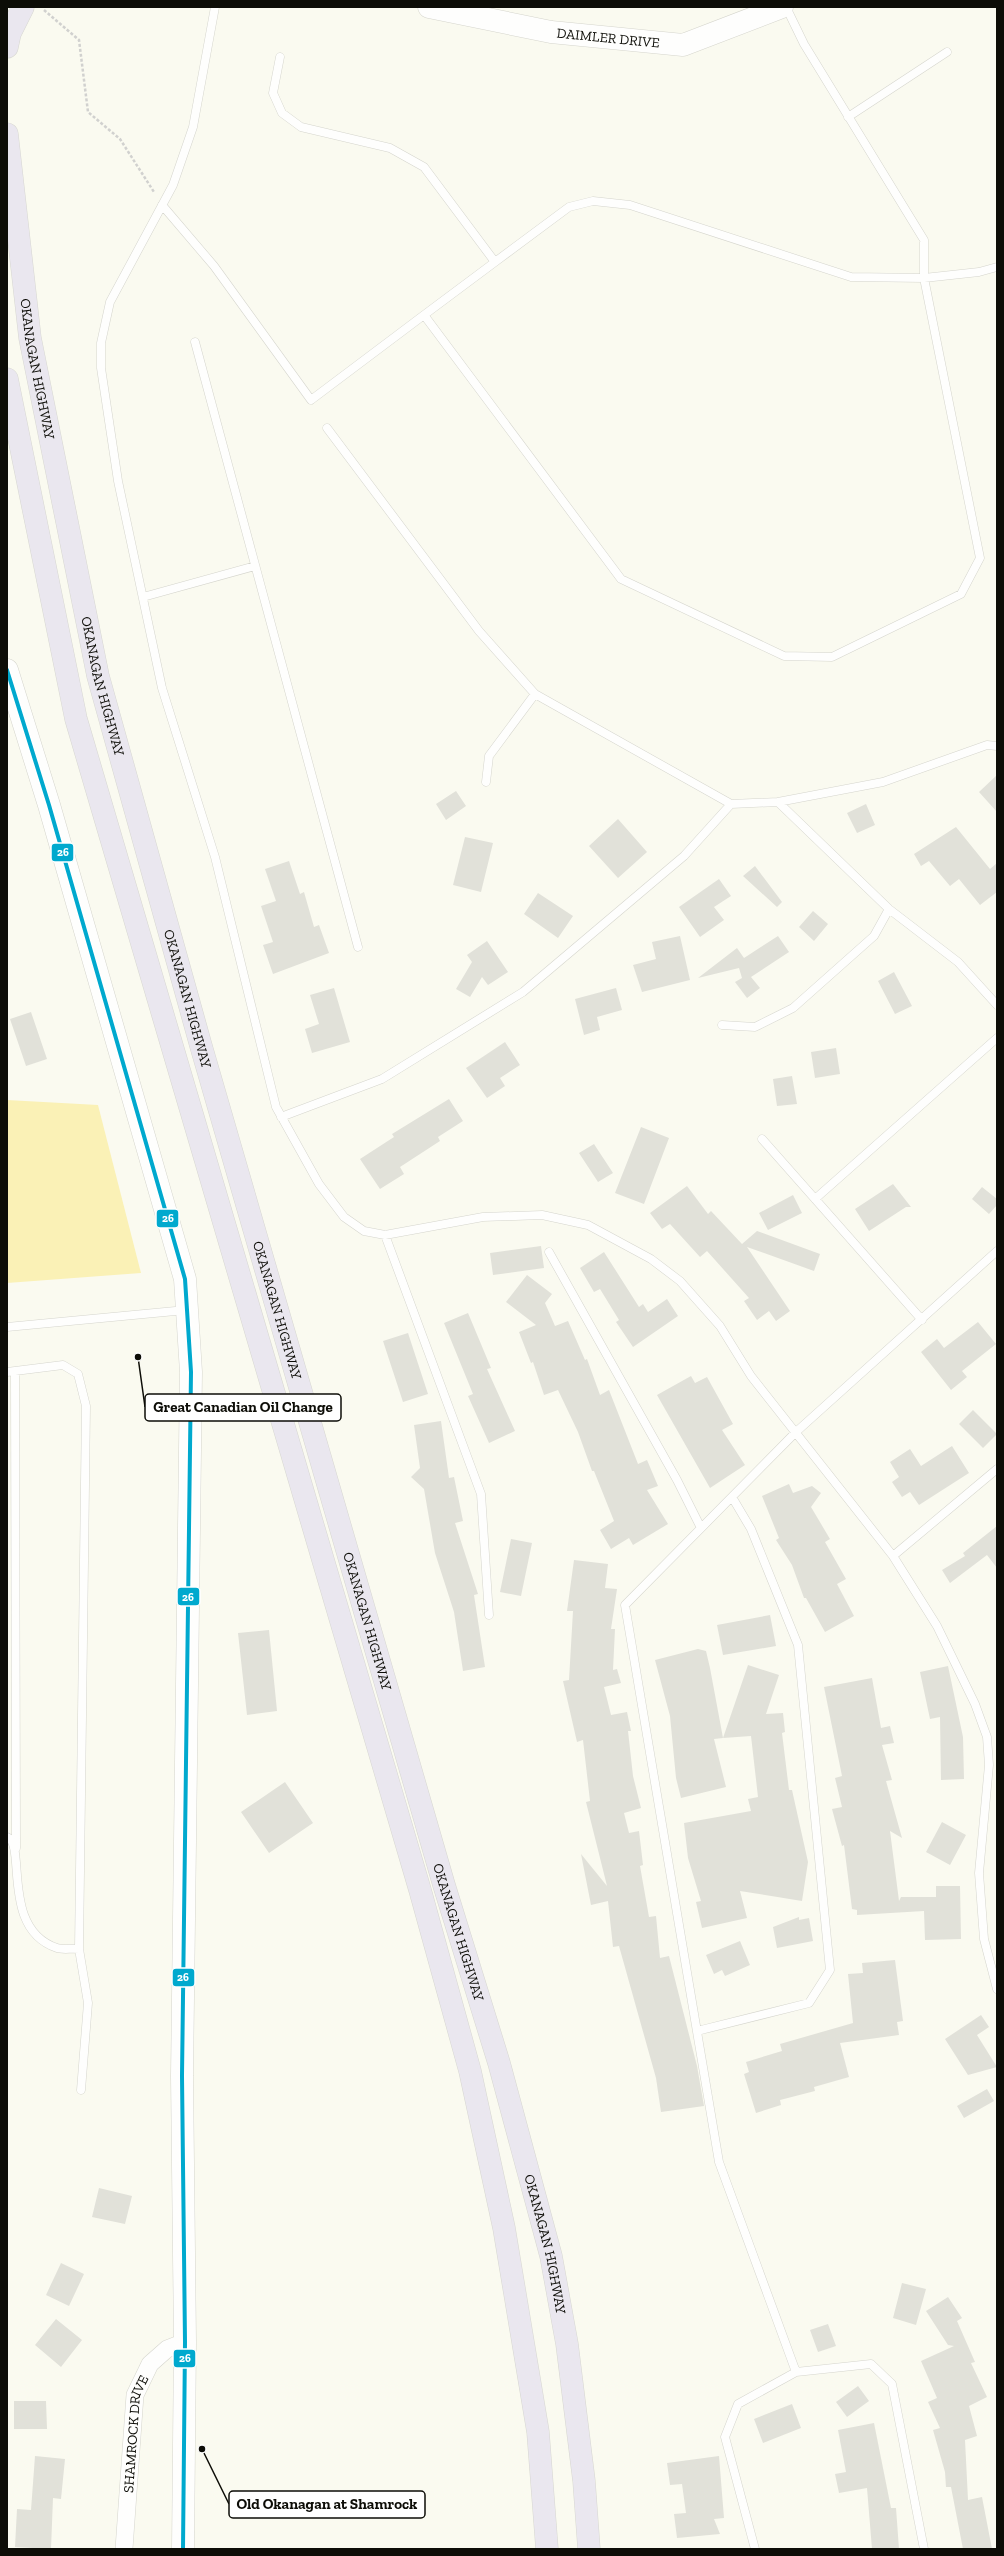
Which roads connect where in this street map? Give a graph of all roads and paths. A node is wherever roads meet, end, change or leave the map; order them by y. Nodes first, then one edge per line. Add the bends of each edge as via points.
1 (23, 7) edge
2 (215, 7) edge
3 (429, 7) edge
4 (782, 7) edge
5 (786, 7) edge
6 (44, 10) dead end
7 (7, 47) edge
8 (947, 52) dead end
9 (280, 57) dead end
10 (848, 117) junction
11 (7, 134) edge
12 (162, 205) junction
13 (495, 262) junction
14 (997, 267) edge
15 (924, 278) junction
16 (424, 315) junction
17 (195, 342) dead end
18 (7, 379) edge
19 (327, 428) dead end
20 (255, 566) junction
21 (143, 597) junction
22 (7, 670) edge
23 (534, 694) junction
24 (997, 746) edge
25 (486, 782) dead end
26 (778, 802) junction
27 (731, 804) junction
28 (890, 909) junction
29 (358, 947) dead end
30 (997, 1005) edge
31 (722, 1025) dead end
32 (997, 1038) edge
33 (281, 1117) junction
34 (762, 1139) dead end
35 (815, 1199) junction
36 (385, 1235) junction
37 (549, 1252) dead end
38 (997, 1252) edge
39 (187, 1310) junction
40 (922, 1320) junction
41 (7, 1327) edge
42 (11, 1372) edge
43 (796, 1432) junction
44 (997, 1469) edge
45 (732, 1496) junction
46 (701, 1528) junction
47 (893, 1556) junction
48 (489, 1615) dead end
49 (7, 1837) edge
50 (16, 1849) junction
51 (79, 1948) junction
52 (997, 1989) edge
53 (697, 2031) junction
54 (81, 2090) dead end
55 (185, 2342) junction
56 (796, 2372) junction
57 (124, 2549) edge
58 (183, 2549) edge
59 (547, 2549) edge
60 (589, 2549) edge
61 (755, 2549) edge
62 (924, 2549) edge

1 - 7 highway via 10,33
2 - 12 lane via 193,127 173,185
3 - 4 street, DAIMLER DRIVE via 551,32 683,45
5 - 10 lane via 804,44
6 - 12 path via 79,40 88,112 120,139
8 - 10 lane
9 - 13 lane via 273,93 282,113 300,127 390,148 424,167
10 - 15 lane via 924,240
11 - 60 highway, OKANAGAN HIGHWAY via 30,338 98,676 203,1054 439,1870 499,2063 551,2256 568,2351 584,2481
12 - 16 lane via 214,266 311,400
12 - 21 lane via 110,302 101,343 101,368 118,480
13 - 15 lane via 569,207 593,201 630,205 851,277
13 - 16 lane
14 - 15 lane via 979,272
15 - 16 lane via 980,558 961,594 832,656 784,656 621,579
17 - 20 lane
18 - 59 highway, OKANAGAN HIGHWAY via 76,719 400,1822 470,2071 504,2228 538,2432
19 - 23 lane via 479,631
20 - 21 lane
20 - 29 lane
21 - 33 lane via 162,688 215,857 276,1107
22 - 39 street via 49,805 185,1279
23 - 25 lane via 489,756
23 - 27 lane
24 - 26 lane via 987,745 883,782
26 - 27 lane
26 - 28 lane
27 - 33 lane via 684,856 523,992 382,1079
28 - 30 lane via 958,962
28 - 31 lane via 874,936 793,1008 755,1028
32 - 35 lane
33 - 36 lane via 319,1184 344,1217 364,1231
34 - 35 lane
35 - 40 lane
36 - 43 lane via 483,1217 542,1215 588,1225 651,1259 680,1281 720,1326 751,1376
36 - 48 lane via 481,1494
37 - 46 lane via 677,1480
38 - 40 lane
39 - 41 lane
39 - 55 street via 192,1372 182,2076
40 - 43 lane
42 - 50 lane
42 - 51 lane via 63,1365 78,1374 86,1406
43 - 45 lane
43 - 47 lane
44 - 47 lane
45 - 46 lane
45 - 53 lane via 751,1529 798,1645 830,1970 809,2003
46 - 53 lane via 624,1604
47 - 52 lane via 937,1626 975,1704 987,1737 989,1765 979,1873 984,1939
49 - 50 lane
50 - 51 lane via 16,1883 22,1916 40,1938 58,1948
51 - 54 lane via 88,2003
53 - 56 lane via 719,2162
55 - 57 street, SHAMROCK DRIVE via 167,2348 150,2364 135,2395
55 - 58 street
56 - 61 lane via 738,2404 725,2437
56 - 62 lane via 871,2364 892,2384

